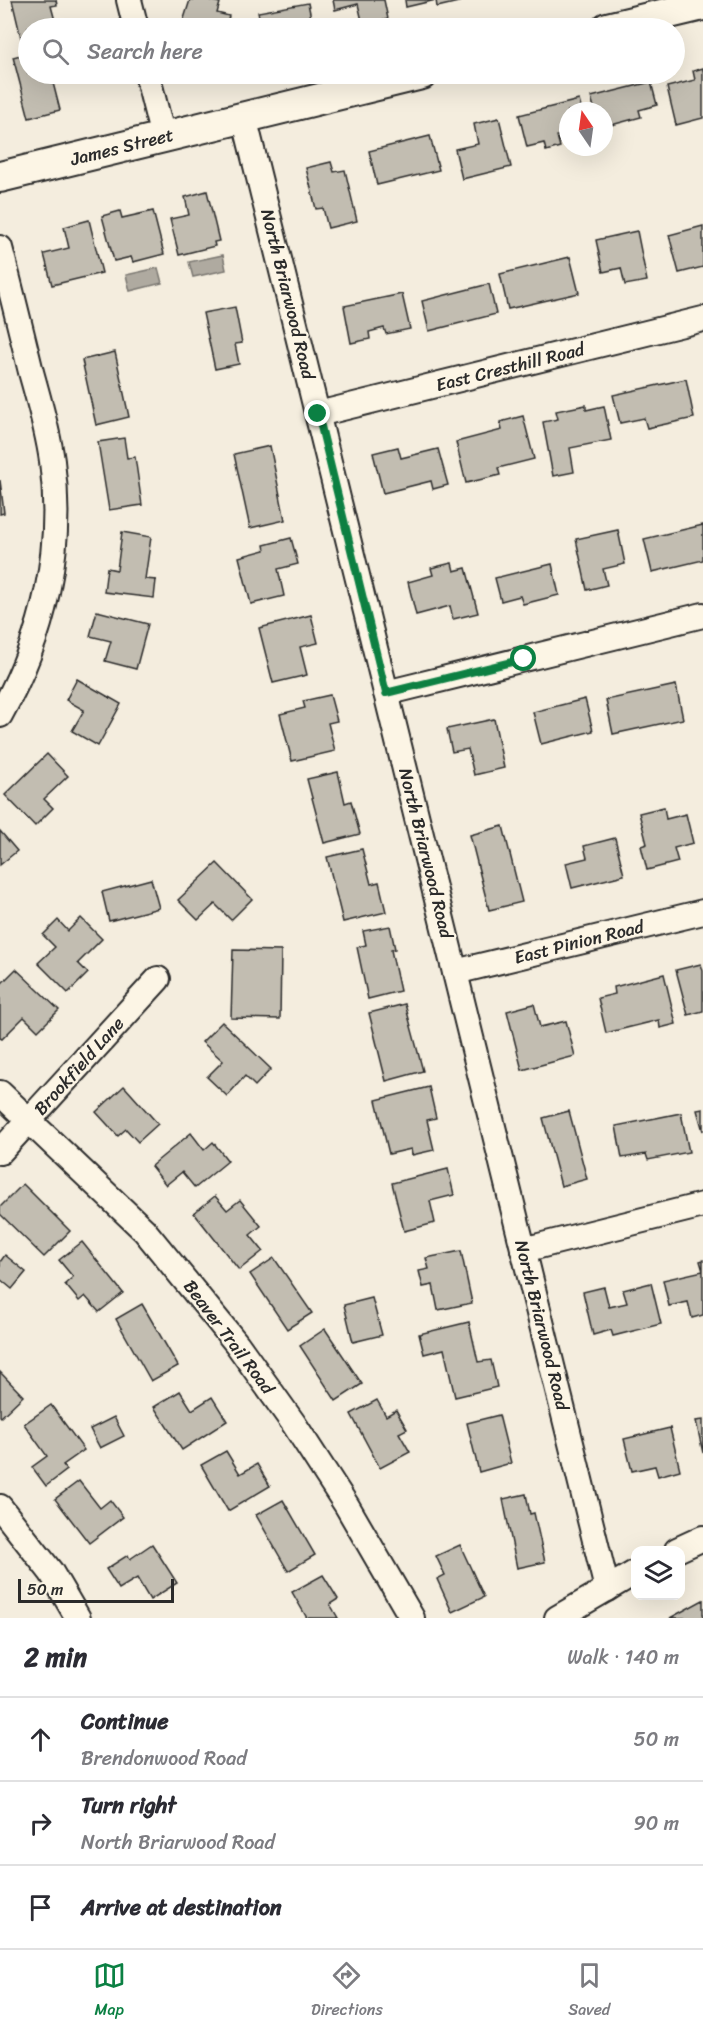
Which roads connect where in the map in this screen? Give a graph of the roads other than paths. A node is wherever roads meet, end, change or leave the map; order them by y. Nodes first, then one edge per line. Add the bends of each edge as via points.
1 (129, 0) edge
2 (703, 5) edge
3 (134, 18) edge
4 (649, 18) edge
5 (150, 84) edge
6 (381, 84) edge
7 (244, 117) junction
8 (164, 137) junction
9 (0, 177) edge
10 (0, 248) edge
11 (703, 320) edge
12 (318, 414) junction
13 (703, 615) edge
14 (386, 693) junction
15 (0, 715) edge
16 (703, 912) edge
17 (455, 972) junction
18 (158, 980) dead end
19 (0, 1093) edge
20 (29, 1121) junction
21 (0, 1152) edge
22 (703, 1205) edge
23 (523, 1250) junction
24 (0, 1508) edge
25 (703, 1538) edge
26 (685, 1547) edge
27 (631, 1575) edge
28 (607, 1589) junction
29 (78, 1618) edge
30 (412, 1618) edge
31 (556, 1618) edge

1 - 3 street
2 - 4 street
5 - 8 street
6 - 7 street, James Street
7 - 8 street, James Street
7 - 12 street, North Briarwood Road
8 - 9 street, James Street
10 - 15 street via 48,438 56,507 53,563 44,611 29,658
11 - 12 street, East Cresthill Road
12 - 14 street, North Briarwood Road
13 - 14 street
14 - 17 street, North Briarwood Road
16 - 17 street, East Pinion Road
17 - 23 street, North Briarwood Road
18 - 20 street, Brookfield Lane
19 - 20 street, Beaver Trail Road
20 - 21 street, Brookfield Lane
20 - 30 street, Beaver Trail Road via 144,1230 237,1344 347,1506
22 - 23 street
23 - 28 street, North Briarwood Road
24 - 29 street via 51,1572
25 - 26 street
27 - 28 street
28 - 31 street

